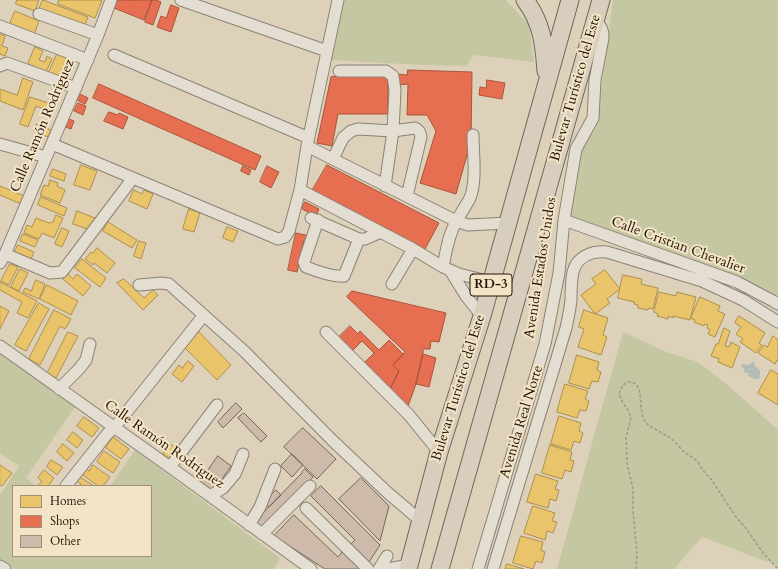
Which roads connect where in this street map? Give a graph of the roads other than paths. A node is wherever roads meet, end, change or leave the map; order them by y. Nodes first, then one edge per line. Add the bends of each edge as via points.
1 (111, 0) edge
2 (181, 0) edge
3 (338, 0) edge
4 (525, 0) edge
5 (570, 0) edge
6 (601, 0) edge
7 (39, 14) dead end
8 (594, 20) junction
9 (0, 26) edge
10 (98, 35) junction
11 (327, 51) junction
12 (114, 55) dead end
13 (88, 60) junction
14 (0, 66) edge
15 (339, 71) dead end
16 (547, 84) junction
17 (76, 88) junction
18 (392, 131) junction
19 (473, 135) dead end
20 (308, 142) junction
21 (0, 144) edge
22 (52, 144) junction
23 (46, 157) junction
24 (333, 159) junction
25 (133, 178) junction
26 (385, 186) junction
27 (300, 190) junction
28 (407, 196) junction
29 (564, 220) junction
30 (456, 221) junction
31 (508, 223) junction
32 (381, 232) junction
33 (359, 239) junction
34 (413, 249) junction
35 (2, 259) edge
36 (447, 269) junction
37 (492, 282) junction
38 (392, 284) dead end
39 (139, 285) dead end
40 (778, 304) edge
41 (204, 315) junction
42 (482, 316) junction
43 (778, 322) edge
44 (326, 332) dead end
45 (90, 344) dead end
46 (0, 346) edge
47 (59, 389) junction
48 (217, 404) dead end
49 (114, 428) junction
50 (439, 452) junction
51 (243, 454) dead end
52 (170, 467) junction
53 (275, 469) dead end
54 (67, 485) edge
55 (310, 486) dead end
56 (210, 496) junction
57 (306, 508) dead end
58 (421, 521) junction
59 (249, 525) junction
60 (262, 534) junction
61 (387, 556) dead end
62 (0, 566) edge
63 (408, 567) edge
64 (5, 569) edge
65 (311, 569) edge
66 (368, 569) edge
67 (379, 569) edge
68 (388, 569) edge
69 (440, 569) edge
70 (478, 569) edge
71 (493, 569) edge

1 - 10 street, Calle Ramón Rodríguez
2 - 11 street
3 - 11 street
4 - 16 highway via 540,27
5 - 16 highway, Bulevar Turístico del Este / RD-3
6 - 8 highway, Bulevar Turístico del Este / RD-3
7 - 10 street
8 - 29 street, Avenida Estados Unidos via 600,25 604,38 595,80 593,118 576,150
8 - 69 highway, Bulevar Turístico del Este / RD-3
9 - 13 street
10 - 13 street, Calle Ramón Rodríguez
11 - 20 street
12 - 20 street
13 - 17 street, Calle Ramón Rodríguez
14 - 17 street via 7,63
15 - 18 street via 379,71 393,76 395,90
16 - 31 highway, Bulevar Turístico del Este / RD-3
17 - 22 street, Calle Ramón Rodríguez
18 - 24 street via 351,131 343,138
18 - 26 street
18 - 28 street via 415,128 420,132
19 - 30 street via 472,190
20 - 24 street
20 - 27 street
21 - 23 street
22 - 23 street, Calle Ramón Rodríguez
22 - 25 street
23 - 35 street, Calle Ramón Rodríguez
24 - 26 street
25 - 27 street via 278,239 285,237 290,231
25 - 35 street via 62,272 50,273
26 - 28 street
27 - 32 street
28 - 30 street
29 - 40 street, Calle Cristian Chevalier via 737,282
29 - 70 street, Avenida Estados Unidos via 558,273 545,344
30 - 31 street via 468,225
30 - 36 street via 449,237
31 - 37 highway, Bulevar Turístico del Este / RD-3
32 - 33 street via 366,239
32 - 34 street
33 - 33 street via 344,276 306,267 304,262 314,219
34 - 36 street
34 - 38 street
36 - 37 street
36 - 42 street
37 - 42 highway, Bulevar Turístico del Este / RD-3
39 - 41 street via 169,284
41 - 49 street
41 - 58 street via 244,351 333,441
42 - 50 highway, Bulevar Turístico del Este / RD-3
43 - 71 street, Avenida Real Norte via 744,300 702,280 607,252 589,253 582,258 573,273 566,328
44 - 50 street via 409,416
45 - 47 street via 86,360
46 - 47 street, Calle Ramón Rodríguez
47 - 49 street, Calle Ramón Rodríguez
48 - 52 street
49 - 52 street, Calle Ramón Rodríguez
49 - 54 street
50 - 58 highway, Bulevar Turístico del Este / RD-3
51 - 56 street via 235,474 223,488
52 - 56 street, Calle Ramón Rodríguez
53 - 59 street via 260,507
55 - 60 street
56 - 59 street, Calle Ramón Rodríguez
57 - 66 street
58 - 63 highway, Bulevar Turístico del Este / RD-3
59 - 60 street, Calle Ramón Rodríguez
60 - 65 street, Calle Ramón Rodríguez
61 - 67 street
62 - 64 street
63 - 68 street

